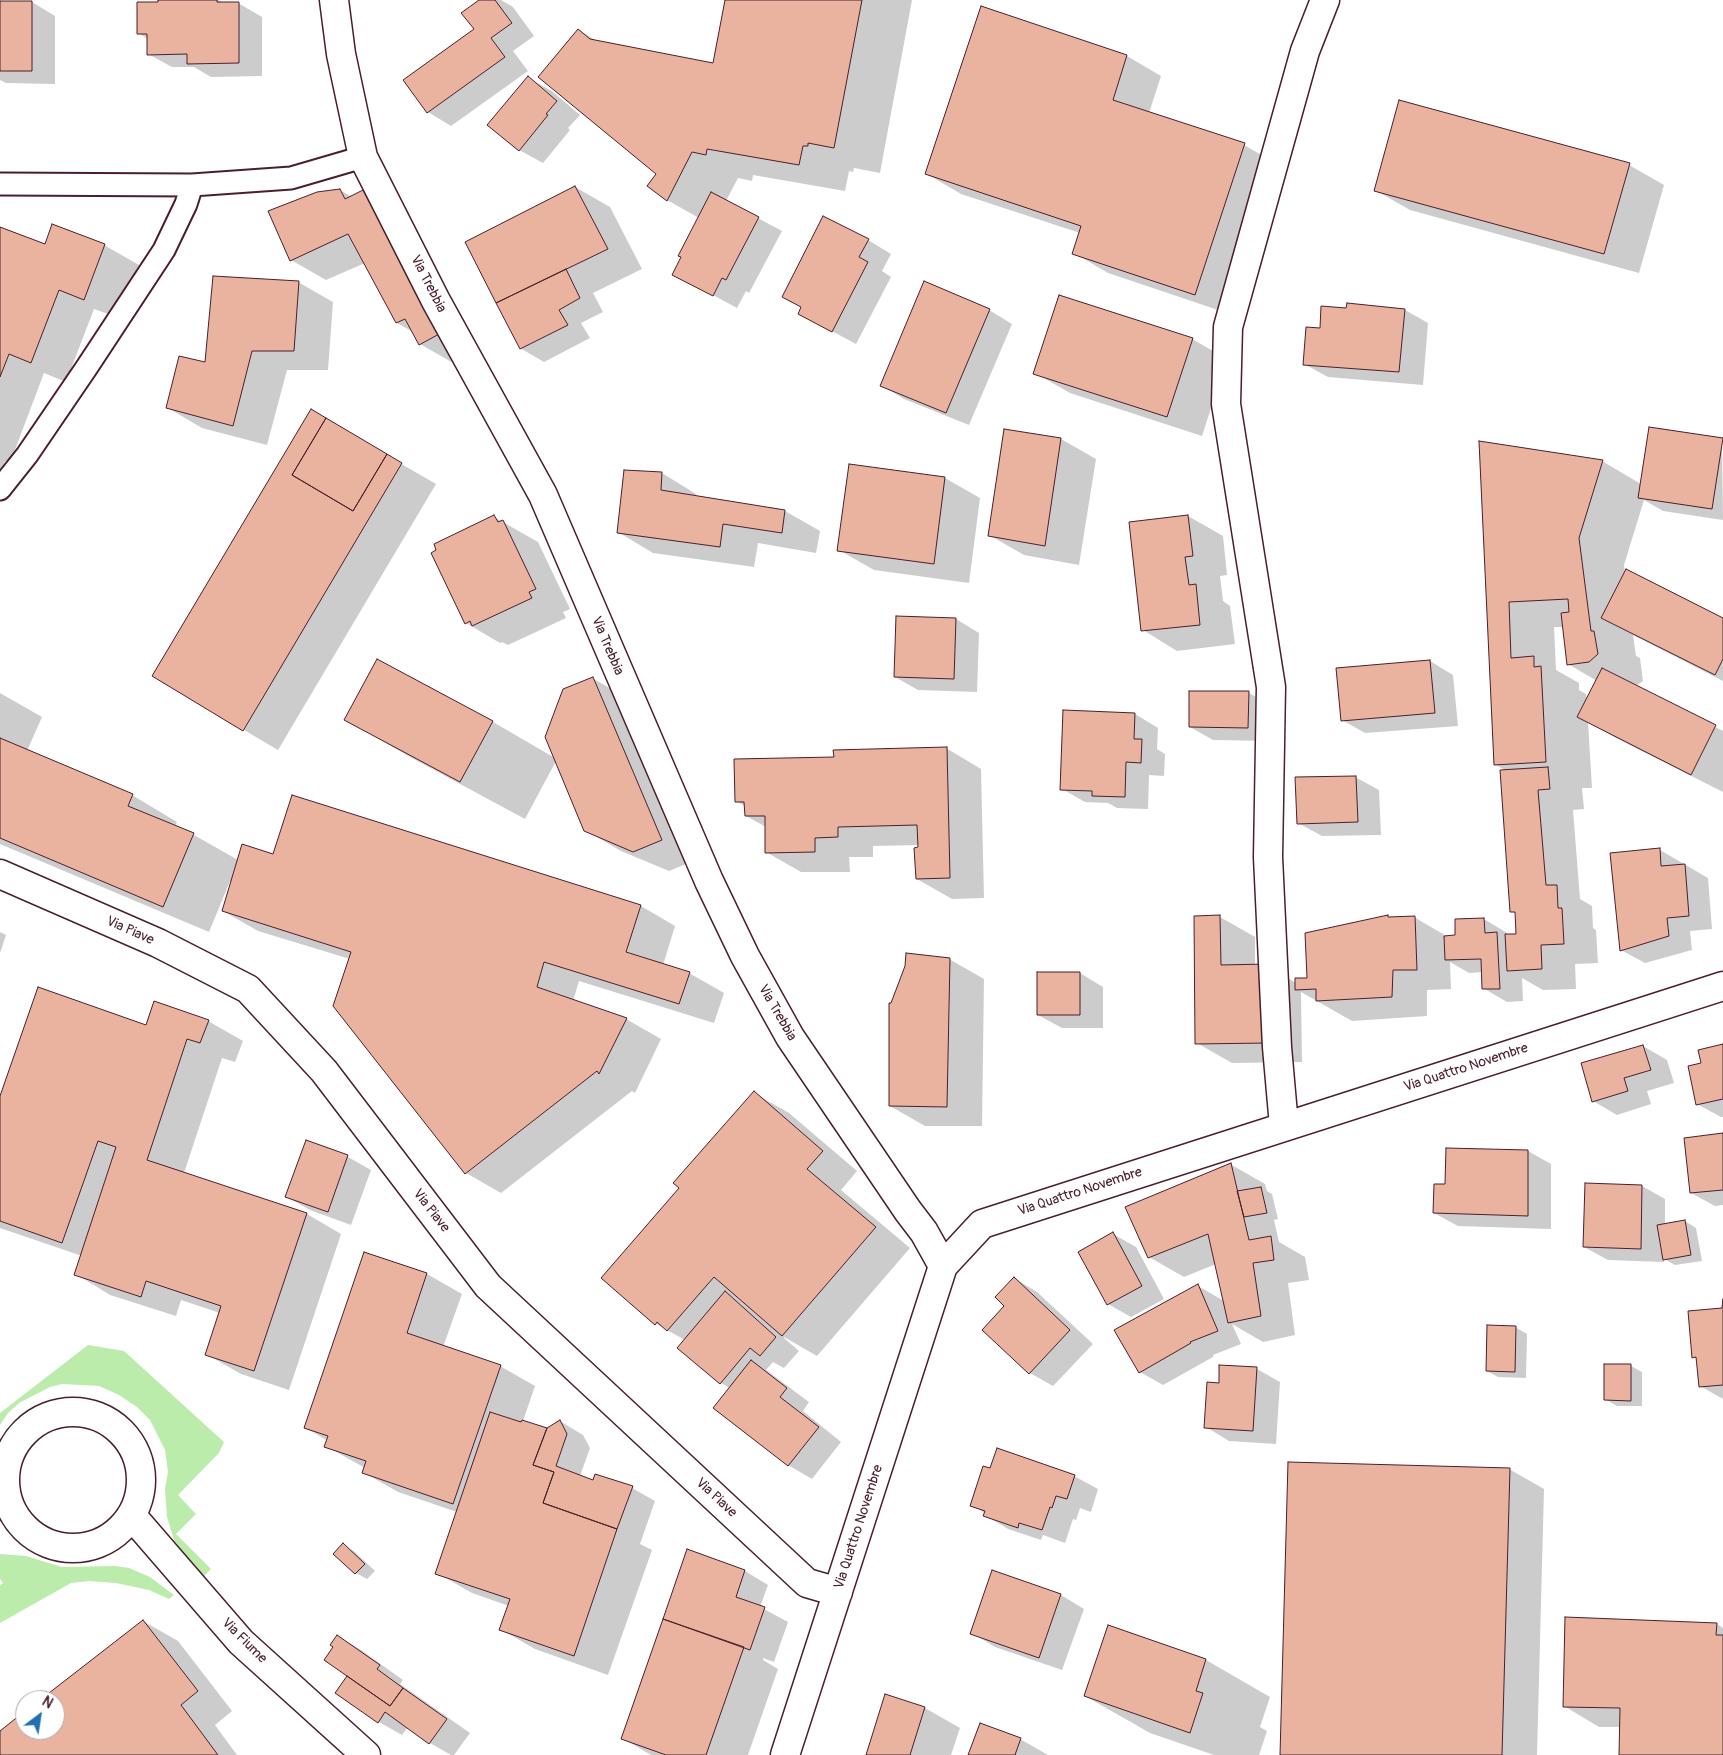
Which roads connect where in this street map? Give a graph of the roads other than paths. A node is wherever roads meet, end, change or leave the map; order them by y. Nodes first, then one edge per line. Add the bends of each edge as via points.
1 (334, 0) edge
2 (1324, 0) edge
3 (363, 157) junction
4 (0, 184) edge
5 (192, 185) junction
6 (0, 489) edge
7 (0, 874) edge
8 (1723, 986) edge
9 (1284, 1126) junction
10 (943, 1266) junction
11 (132, 1516) junction
12 (6, 1519) edge
13 (838, 1592) junction
14 (366, 1755) edge
15 (785, 1755) edge

1 - 3 street, Via Trebbia via 341,54
2 - 9 street via 1305,51 1228,327 1226,404 1271,687 1268,858
3 - 5 lane via 291,178
3 - 10 street, Via Trebbia via 436,301 543,495 709,881 745,956 790,1037 924,1232
4 - 5 lane
5 - 6 lane via 164,250 82,375
7 - 13 street, Via Piave via 158,943 248,989 324,1071 488,1286 807,1583
8 - 9 street, Via Quattro Novembre
9 - 10 street, Via Quattro Novembre via 982,1224
10 - 13 street, Via Quattro Novembre
11 - 12 street via 113,1536 89,1547 57,1547
11 - 12 street via 142,1488 140,1464 129,1439 109,1421 81,1411 57,1412 32,1425 13,1445 5,1469 3,1490
11 - 14 street, Via Fiume via 241,1642
13 - 15 street, Via Quattro Novembre

